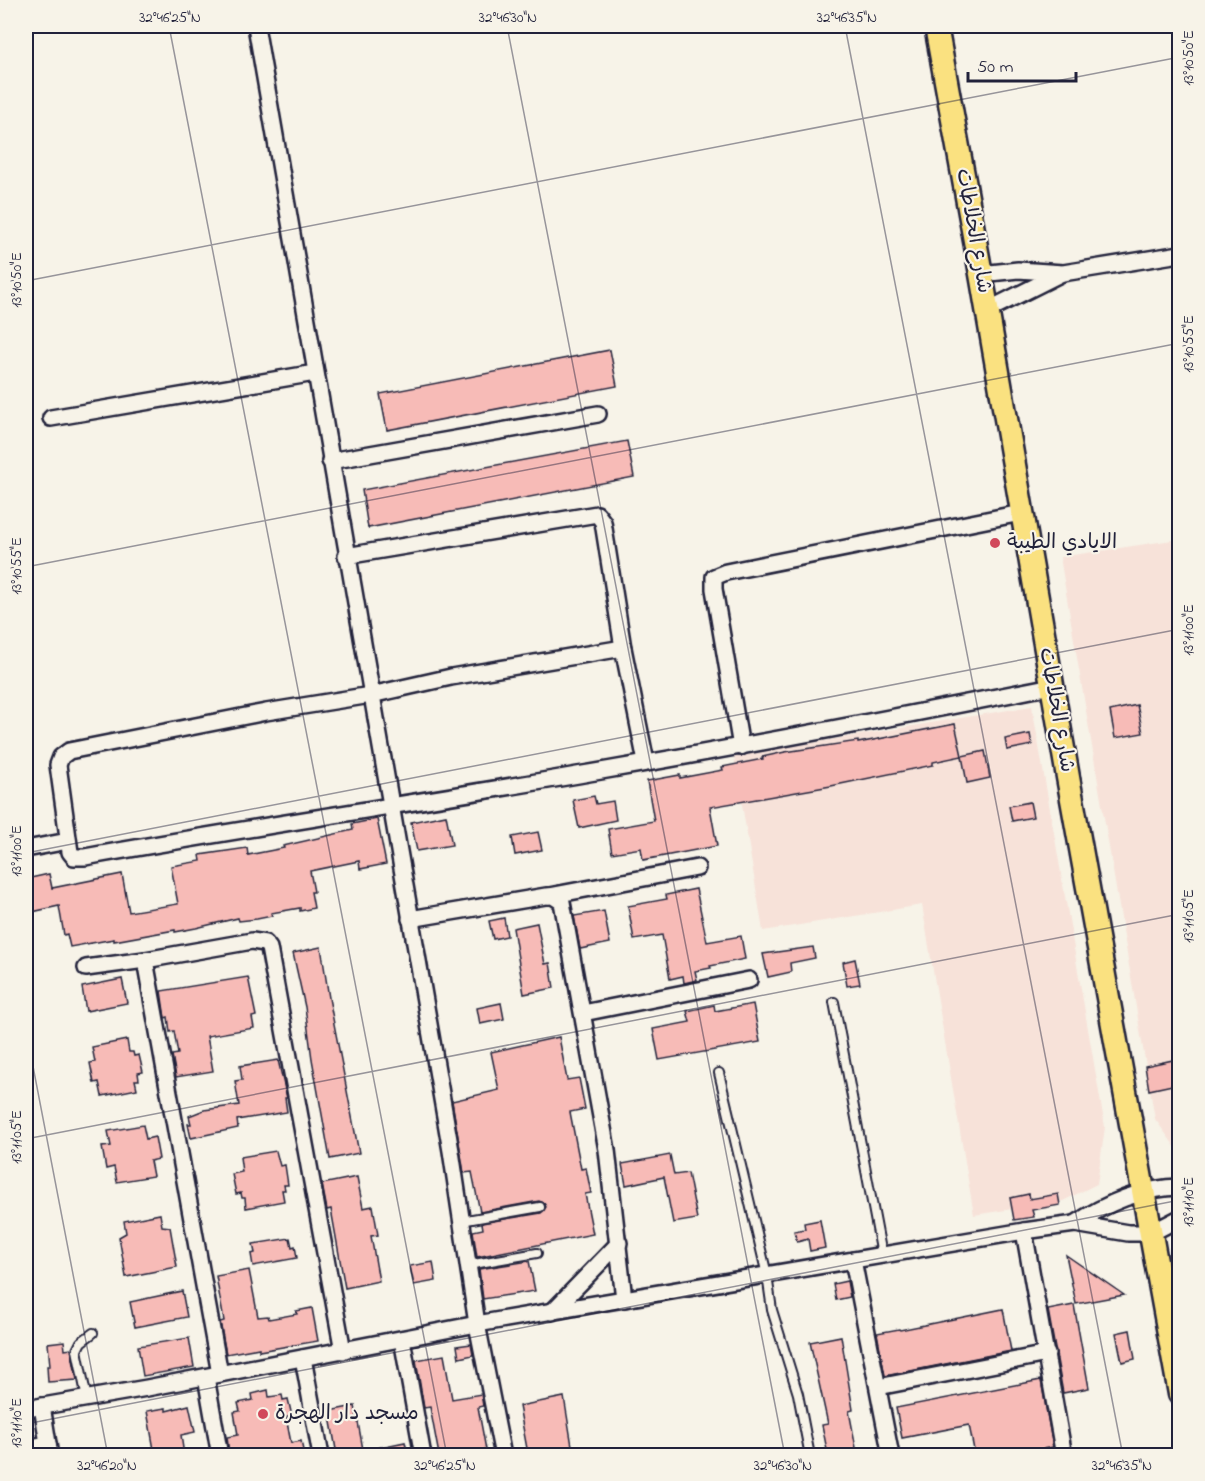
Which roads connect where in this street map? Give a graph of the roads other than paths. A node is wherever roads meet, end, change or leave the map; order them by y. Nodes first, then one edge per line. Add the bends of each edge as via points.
1 (256, 26) edge
2 (936, 26) edge
3 (1179, 254) edge
4 (1063, 273) junction
5 (981, 274) junction
6 (988, 310) junction
7 (315, 373) junction
8 (598, 414) dead end
9 (51, 418) dead end
10 (330, 460) junction
11 (1021, 513) junction
12 (346, 556) junction
13 (623, 648) junction
14 (1052, 686) junction
15 (371, 695) junction
16 (741, 747) junction
17 (646, 762) junction
18 (390, 805) junction
19 (69, 841) junction
20 (26, 849) edge
21 (697, 868) dead end
22 (546, 896) junction
23 (410, 919) junction
24 (145, 960) junction
25 (86, 968) dead end
26 (749, 980) dead end
27 (834, 1002) dead end
28 (583, 1013) junction
29 (719, 1073) dead end
30 (1179, 1187) edge
31 (1143, 1191) junction
32 (540, 1207) dead end
33 (1179, 1218) edge
34 (461, 1221) junction
35 (1075, 1224) junction
36 (1024, 1231) junction
37 (1151, 1233) junction
38 (619, 1243) junction
39 (537, 1253) dead end
40 (882, 1255) junction
41 (854, 1260) junction
42 (468, 1265) junction
43 (767, 1275) junction
44 (624, 1299) junction
45 (552, 1312) junction
46 (477, 1324) junction
47 (93, 1333) dead end
48 (402, 1339) junction
49 (343, 1351) junction
50 (1047, 1354) junction
51 (303, 1358) junction
52 (213, 1376) junction
53 (878, 1388) junction
54 (1179, 1394) edge
55 (87, 1399) junction
56 (42, 1406) junction
57 (26, 1409) edge
58 (26, 1448) edge
59 (49, 1450) edge
60 (220, 1455) edge
61 (321, 1455) edge
62 (423, 1455) edge
63 (503, 1455) edge
64 (810, 1455) edge
65 (891, 1455) edge
66 (1064, 1455) edge

1 - 7 street
2 - 5 main road, شارع الخلاطات
3 - 4 street
4 - 5 street via 1018,270
4 - 6 street
5 - 6 main road, شارع الخلاطات
6 - 11 main road, شارع الخلاطات
7 - 9 street
7 - 10 street
8 - 10 street
10 - 12 street
11 - 14 main road, شارع الخلاطات
11 - 16 street via 714,577
12 - 13 street via 597,514 603,522
12 - 15 street
13 - 15 street via 451,677
13 - 17 street
14 - 16 street
14 - 31 main road, شارع الخلاطات
15 - 18 street
15 - 19 street via 63,754 58,776
16 - 17 street
17 - 18 street
18 - 19 street via 81,858 72,855
18 - 23 street
19 - 20 street
21 - 22 street
22 - 23 street
22 - 28 street via 558,898 564,908
23 - 34 street
24 - 25 street
24 - 49 street via 252,940 269,948
24 - 52 street
26 - 28 street
27 - 40 lane
28 - 38 street
29 - 43 lane
30 - 31 street
31 - 35 street
31 - 37 main road, شارع الخلاطات
32 - 34 lane
33 - 37 street
34 - 42 street
35 - 36 street
35 - 37 street
36 - 40 street
36 - 50 street
37 - 54 main road, شارع الخلاطات
38 - 44 street
38 - 45 street
39 - 42 lane
40 - 41 street
41 - 43 street
41 - 53 street
42 - 46 street
43 - 44 street
43 - 64 lane via 772,1310 798,1394
44 - 45 street
45 - 46 street
46 - 48 street
46 - 63 street
47 - 55 lane via 77,1350
48 - 49 street
48 - 62 street
49 - 51 street
50 - 53 street
50 - 66 street
51 - 52 street
51 - 61 street
52 - 55 street
52 - 60 street
53 - 65 street
55 - 56 street
56 - 57 street
56 - 59 street
58 - 59 street

